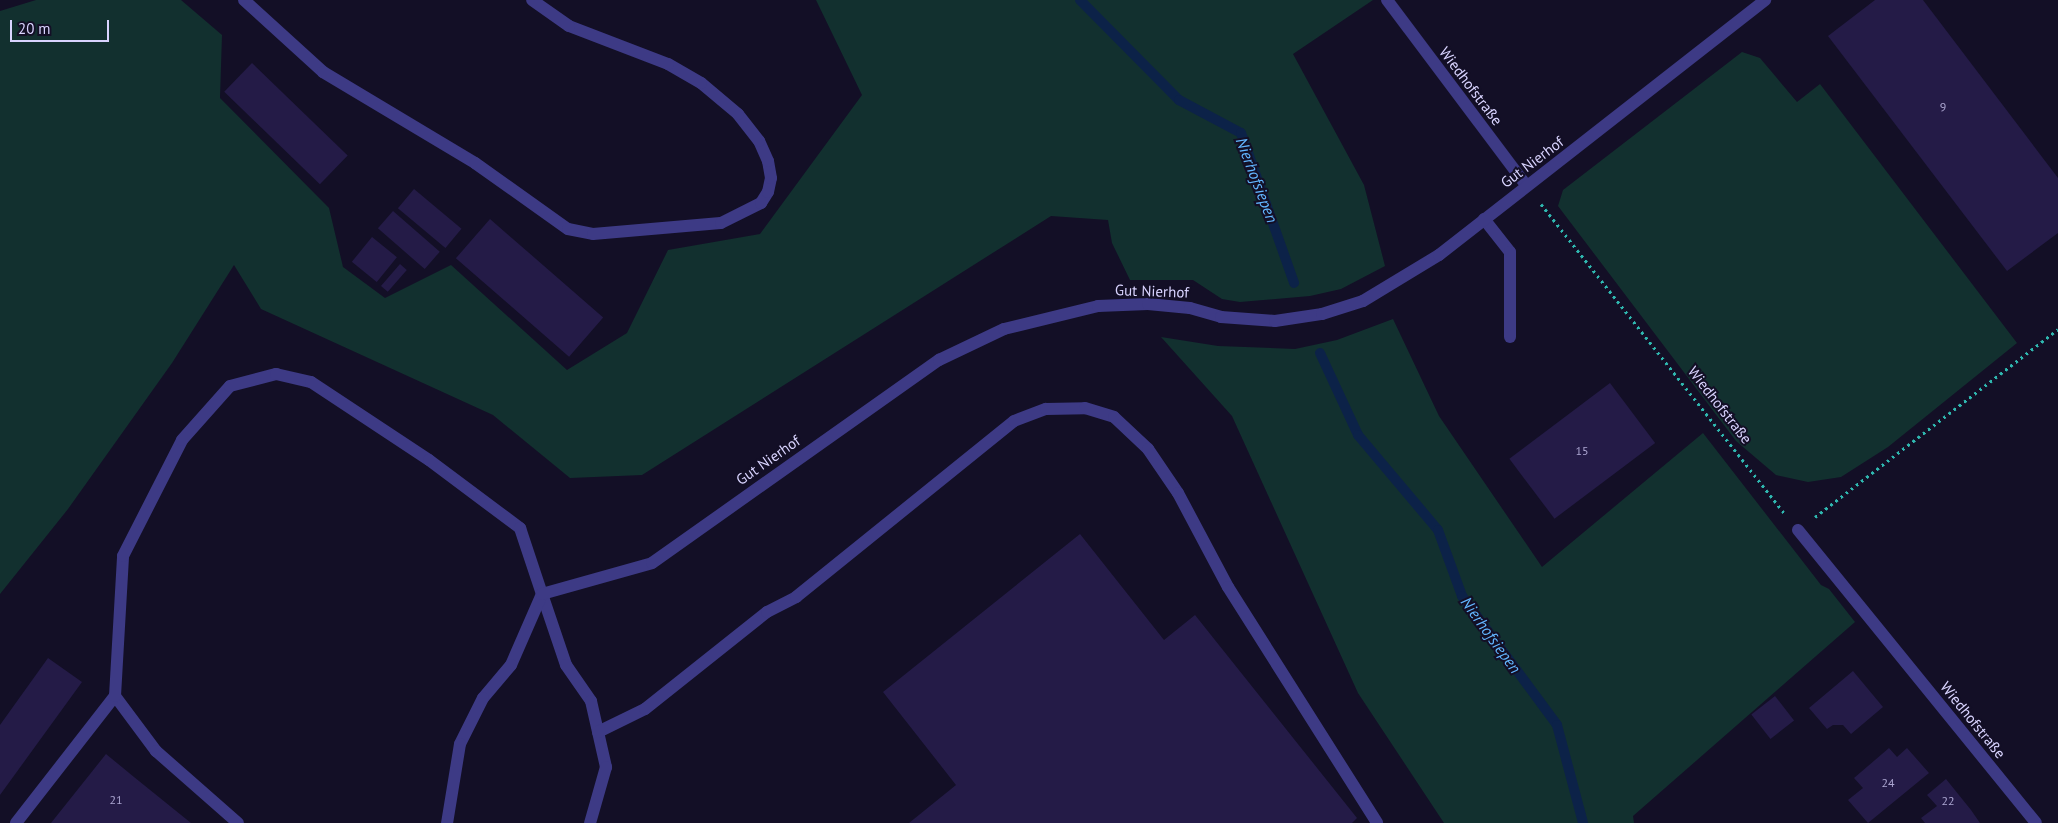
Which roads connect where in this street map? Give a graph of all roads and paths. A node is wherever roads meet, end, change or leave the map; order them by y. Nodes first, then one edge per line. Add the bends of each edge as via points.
1 (244, 0) edge
2 (532, 0) edge
3 (1387, 0) edge
4 (1765, 0) edge
5 (1526, 185) junction
6 (1484, 220) junction
7 (2058, 329) edge
8 (1510, 337) dead end
9 (1798, 530) junction
10 (542, 594) junction
11 (115, 696) junction
12 (598, 732) junction
13 (16, 823) edge
14 (238, 823) edge
15 (447, 823) edge
16 (590, 823) edge
17 (1377, 823) edge
18 (2036, 823) edge

1 - 2 street via 323,72 475,164 568,230 593,234 720,223 761,203 772,178 768,161 759,141 738,114 700,83 668,64 569,26
3 - 5 street, Wiedhofstraße
4 - 5 street, Gut Nierhof via 1641,100
5 - 6 street, Gut Nierhof
5 - 9 path, Wiedhofstraße
6 - 8 street via 1510,252
6 - 10 street, Gut Nierhof via 1405,277 1363,301 1322,314 1275,321 1221,317 1190,308 1148,304 1098,306 1004,329 939,360 652,563
7 - 9 path
9 - 18 street, Wiedhofstraße
10 - 11 street via 520,528 429,460 311,382 276,374 230,386 182,440 123,556
10 - 12 street via 566,665 591,701
10 - 15 street via 511,665 483,698 460,744
11 - 13 street
11 - 14 street via 156,750
12 - 16 street via 606,767
12 - 17 street via 646,709 768,612 796,597 1014,421 1046,409 1085,408 1114,417 1153,456 1178,493 1228,586

